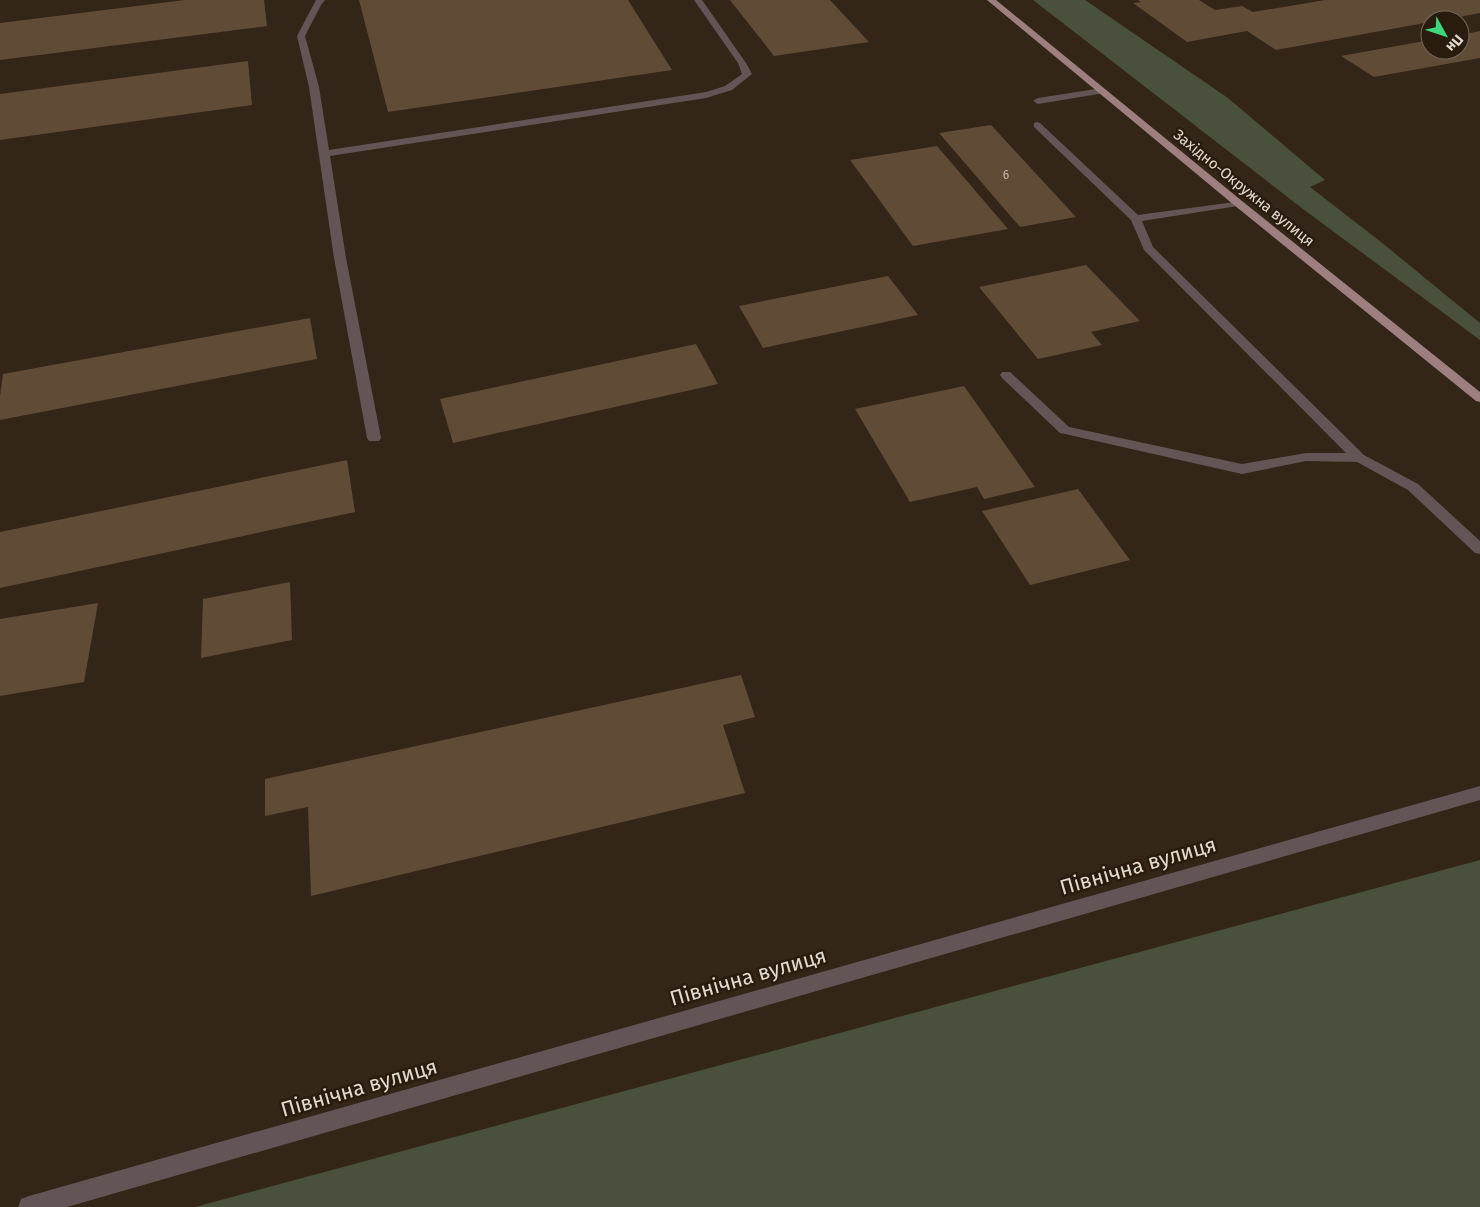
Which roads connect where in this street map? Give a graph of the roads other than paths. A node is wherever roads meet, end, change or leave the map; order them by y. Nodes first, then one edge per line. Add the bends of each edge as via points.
1 (321, 0) edge
2 (698, 0) edge
3 (991, 0) edge
4 (1102, 91) junction
5 (1038, 101) dead end
6 (1037, 126) dead end
7 (325, 154) junction
8 (1238, 203) junction
9 (1136, 219) junction
10 (1006, 375) dead end
11 (1480, 398) edge
12 (374, 438) dead end
13 (1359, 458) junction
14 (1480, 549) edge
15 (1480, 793) edge
16 (29, 1207) edge

1 - 7 street via 316,4 302,36
2 - 7 street via 747,74 738,84 725,90
3 - 4 main road, Західно-Окружна вулиця
4 - 5 street
4 - 8 main road, Західно-Окружна вулиця
6 - 9 street
7 - 12 street via 340,258
8 - 9 street
8 - 11 main road, Західно-Окружна вулиця
9 - 13 street via 1148,248
10 - 13 street via 1065,430 1242,469 1306,457
13 - 14 street via 1413,487
15 - 16 street, Північна вулиця

